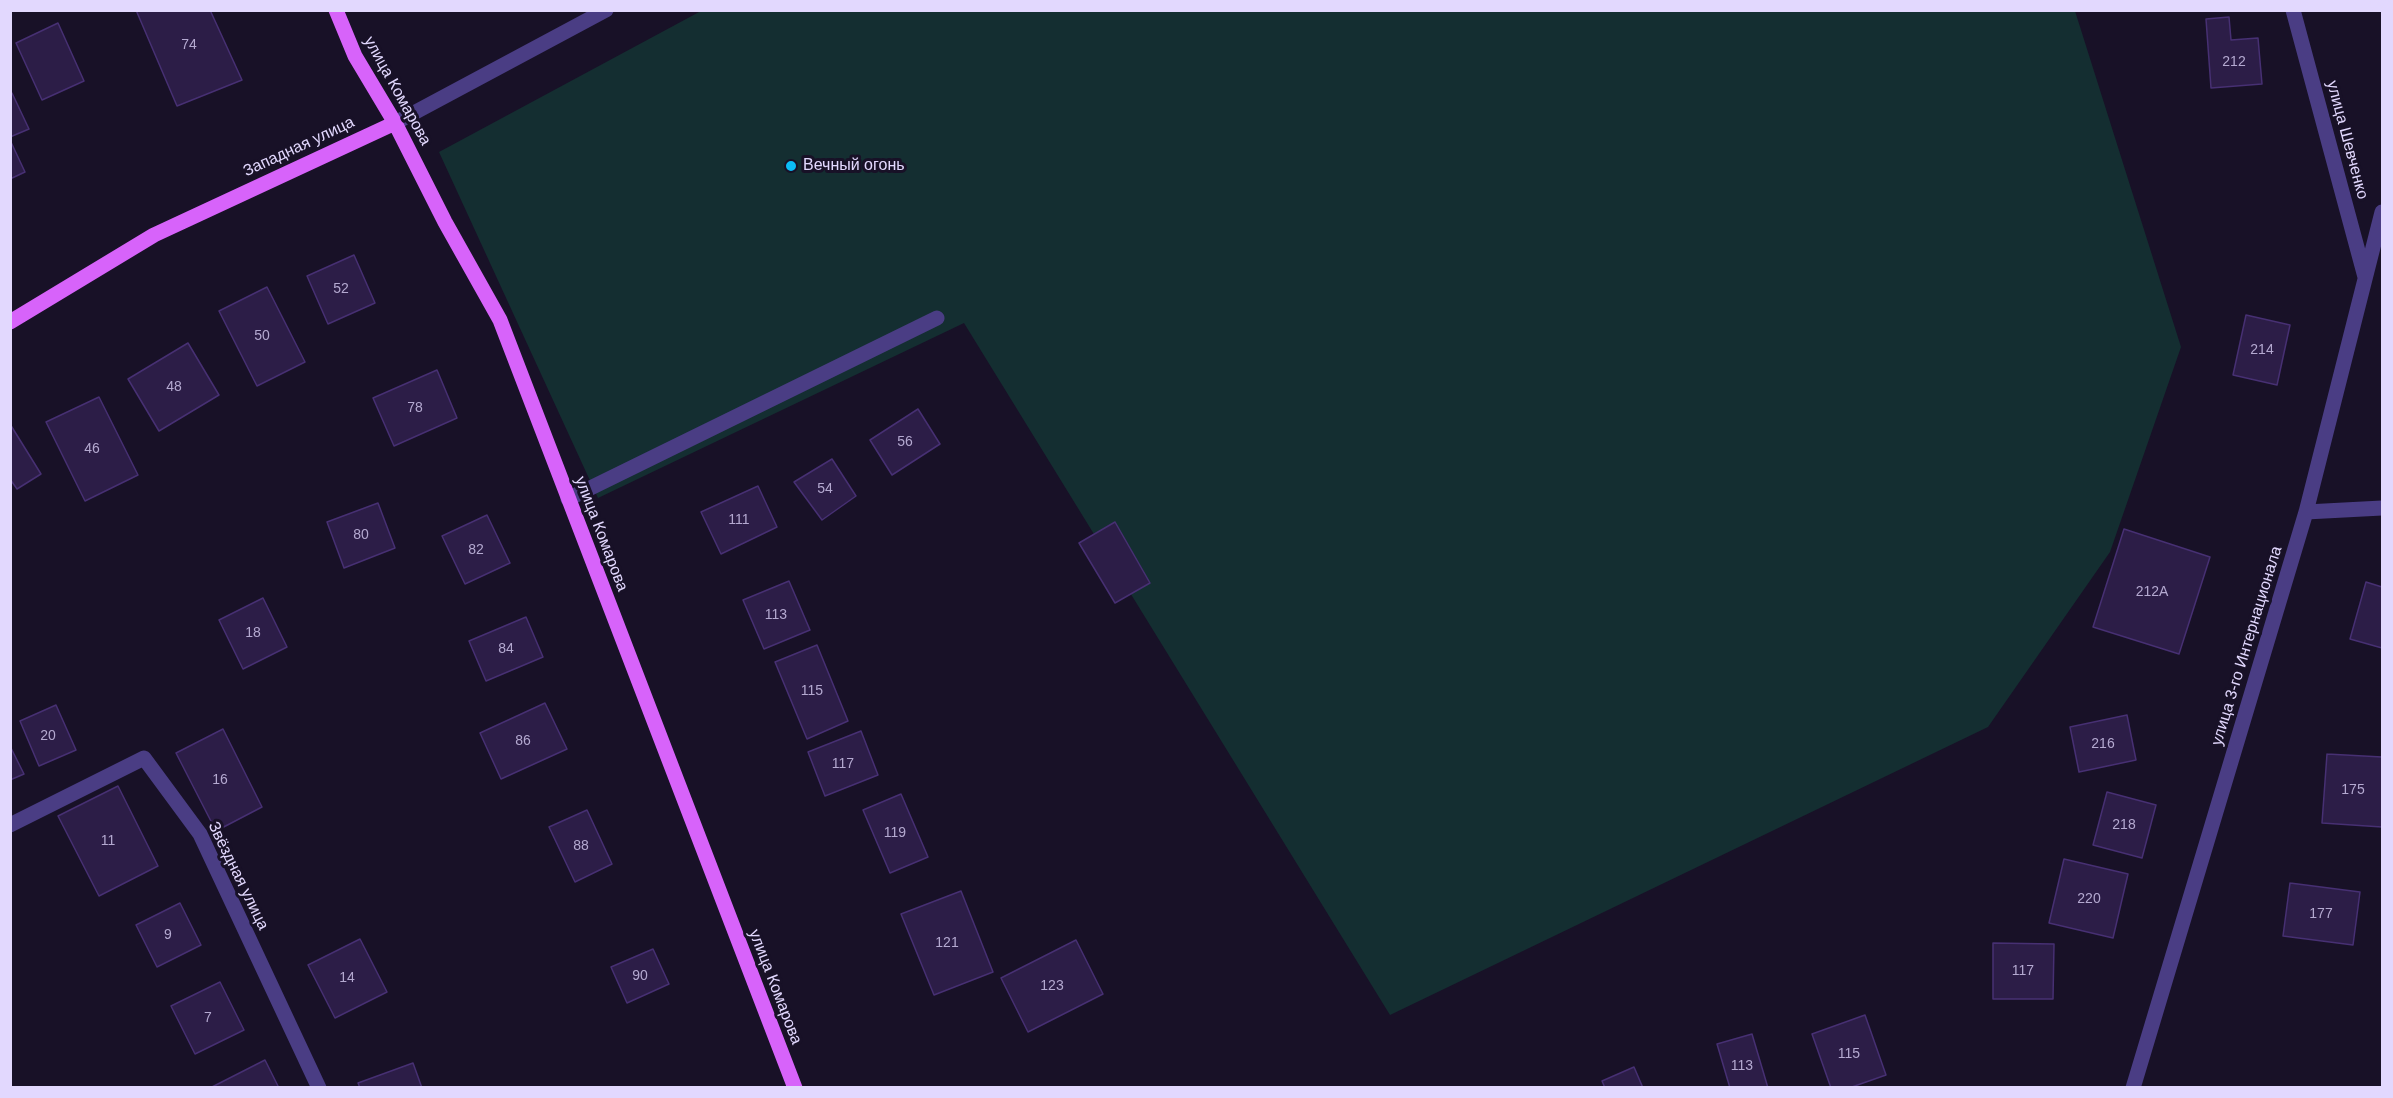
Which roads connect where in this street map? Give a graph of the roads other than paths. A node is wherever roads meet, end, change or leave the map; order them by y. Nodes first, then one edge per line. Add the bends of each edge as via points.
1 (336, 10) edge
2 (606, 10) edge
3 (2294, 10) edge
4 (395, 123) junction
5 (2382, 212) edge
6 (2365, 278) junction
7 (937, 318) dead end
8 (10, 322) edge
9 (568, 499) junction
10 (2382, 508) edge
11 (2306, 512) junction
12 (10, 825) edge
13 (319, 1088) edge
14 (795, 1088) edge
15 (2133, 1088) edge

1 - 4 main road, улица Комарова via 355,56
2 - 4 street, Западная улица
3 - 6 street, улица Шевченко
4 - 8 main road, Западная улица via 154,235
4 - 9 main road, улица Комарова via 500,320
5 - 6 street, улица 3-го Интернационала
6 - 11 street, улица 3-го Интернационала
7 - 9 street
9 - 14 main road, улица Комарова
10 - 11 street
11 - 15 street, улица 3-го Интернационала
12 - 13 street, Звёздная улица via 144,758 200,834

